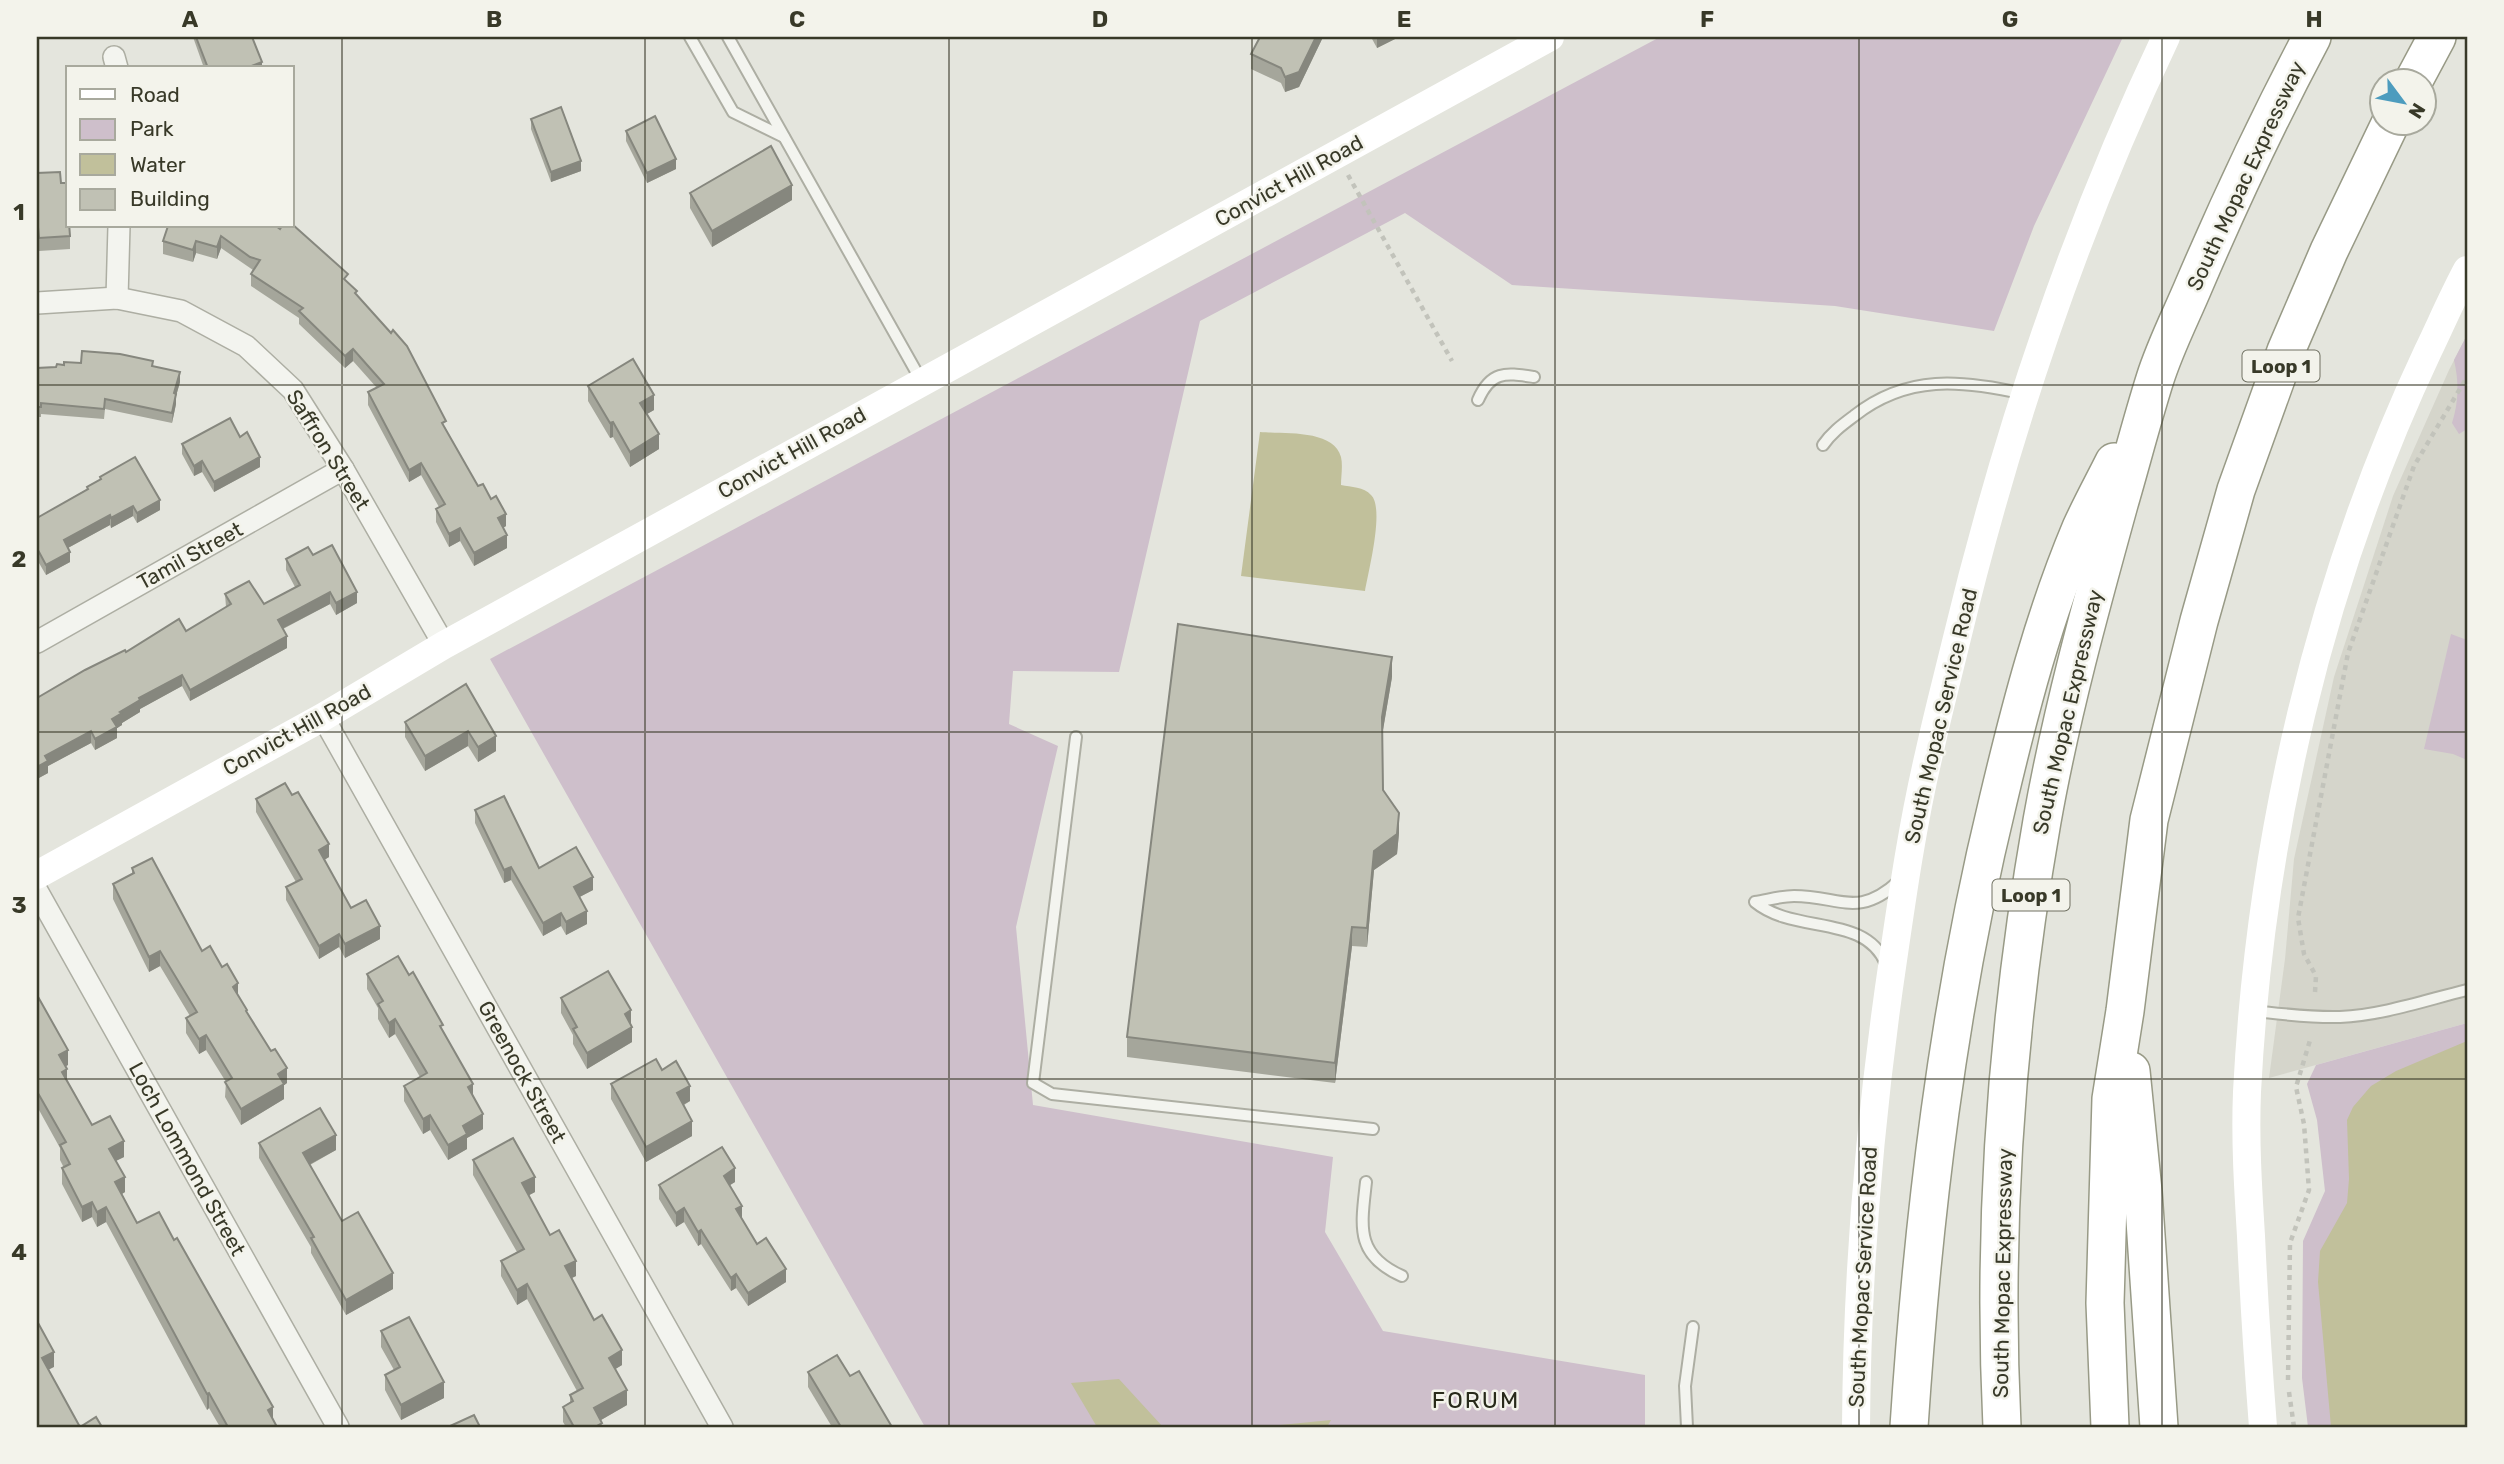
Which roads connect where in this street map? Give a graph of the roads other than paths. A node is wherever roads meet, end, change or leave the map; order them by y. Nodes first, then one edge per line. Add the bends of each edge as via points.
1 (690, 37) edge
2 (728, 37) edge
3 (1550, 37) edge
4 (2166, 37) edge
5 (2312, 37) edge
6 (2437, 37) edge
7 (2421, 66) edge
8 (2384, 136) edge
9 (784, 137) junction
10 (119, 228) edge
11 (2467, 270) edge
12 (117, 298) junction
13 (37, 303) edge
14 (2156, 376) junction
15 (1534, 377) dead end
16 (922, 382) junction
17 (2024, 394) junction
18 (1478, 400) dead end
19 (1823, 445) dead end
20 (343, 469) junction
21 (37, 642) edge
22 (444, 645) junction
23 (323, 716) junction
24 (1076, 737) dead end
25 (1906, 874) junction
26 (37, 875) edge
27 (37, 891) edge
28 (1891, 976) junction
29 (2467, 990) edge
30 (2125, 1011) junction
31 (2253, 1011) junction
32 (1373, 1129) dead end
33 (1366, 1182) dead end
34 (1402, 1276) dead end
35 (1693, 1327) dead end
36 (338, 1427) edge
37 (722, 1427) edge
38 (1687, 1427) edge
39 (1856, 1427) edge
40 (1909, 1427) edge
41 (2002, 1427) edge
42 (2110, 1427) edge
43 (2159, 1427) edge
44 (2263, 1427) edge

1 - 9 lane via 733,112
2 - 9 lane
3 - 16 street, Convict Hill Road
4 - 17 street, South Mopac Service Road via 2099,190
5 - 14 highway, South Mopac Expressway / Loop 1 via 2229,204
6 - 7 highway
8 - 30 highway, Loop 1 via 2291,339 2236,490 2149,820
9 - 16 lane
10 - 12 street
11 - 31 street via 2372,480 2336,589 2285,789
12 - 13 street, Saffron Street
12 - 20 street, Saffron Street via 181,311 246,346 293,390
14 - 40 highway via 2081,528 2033,663 1989,836 1967,939 1927,1203
14 - 41 highway, South Mopac Expressway / Loop 1 via 2092,602 2043,818 2025,931 2001,1187
15 - 18 lane via 1498,376 1488,381
16 - 22 street, Convict Hill Road
17 - 19 lane via 1978,385 1929,383 1867,405
17 - 25 street, South Mopac Service Road via 1982,535 1928,756
20 - 21 street, Tamil Street
20 - 22 street, Saffron Street
22 - 23 street, Convict Hill Road
23 - 26 street, Convict Hill Road
23 - 37 street, Greenock Street
24 - 32 lane via 1033,1083 1052,1094
25 - 28 street, South Mopac Service Road
25 - 28 lane via 1886,892 1863,903 1794,896 1755,902 1785,918 1870,940
27 - 36 street, Loch Lommond Street
28 - 39 street, South Mopac Service Road via 1868,1165 1857,1327
29 - 31 lane via 2342,1017
30 - 42 highway, Loop 1 via 2111,1099 2107,1192
30 - 43 highway
31 - 44 street via 2247,1094 2248,1187
33 - 34 lane via 1362,1210 1370,1251 1375,1261
35 - 38 lane via 1685,1386

